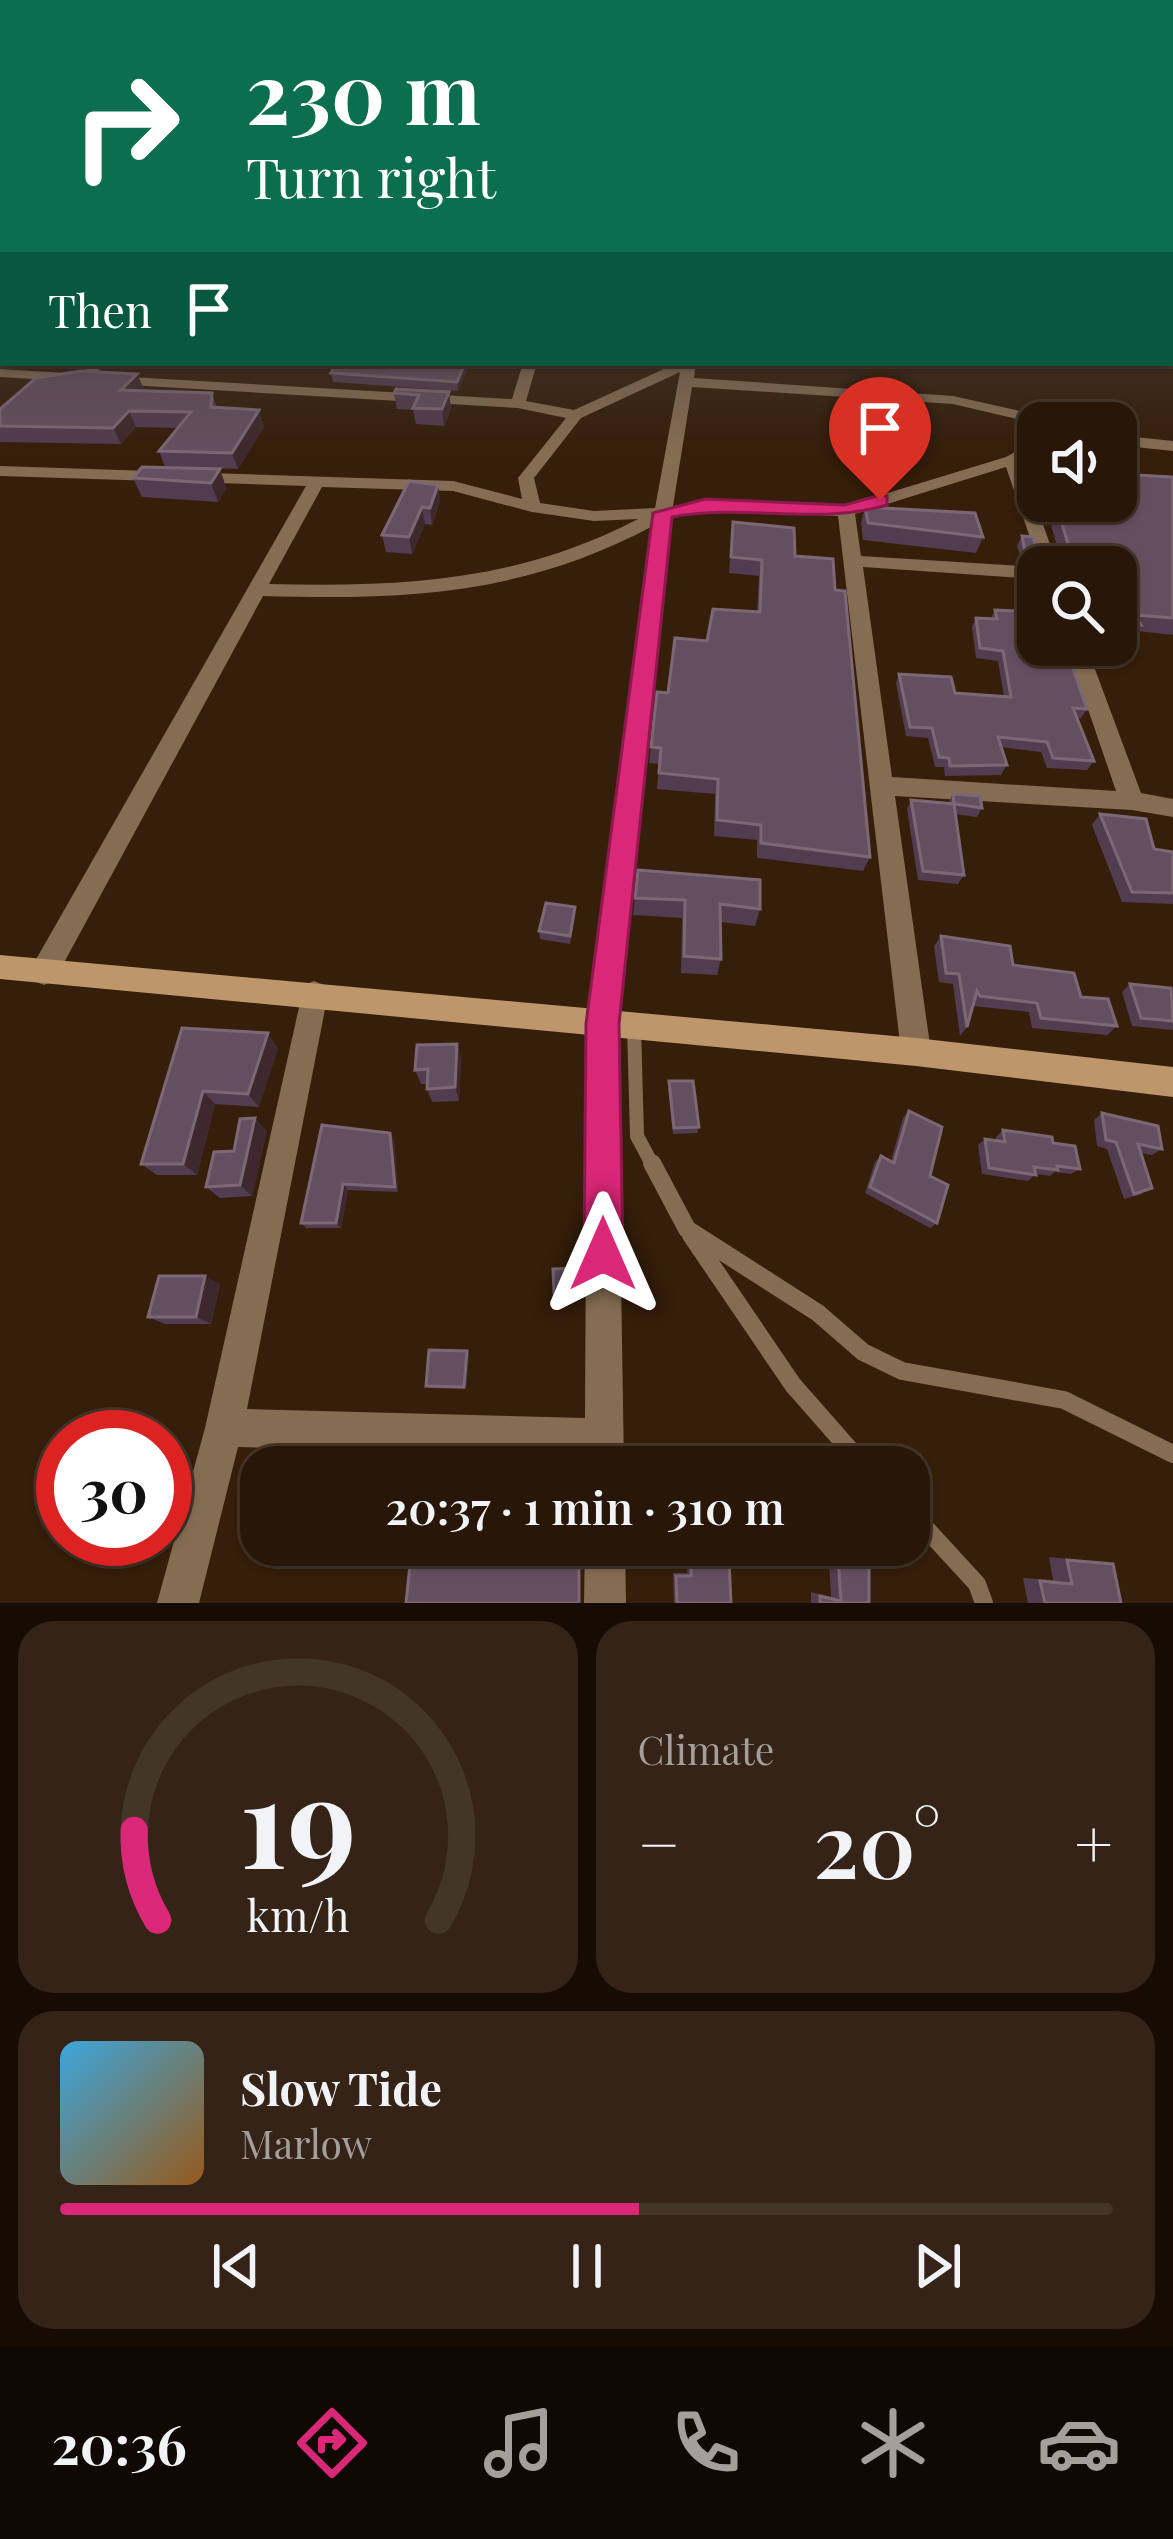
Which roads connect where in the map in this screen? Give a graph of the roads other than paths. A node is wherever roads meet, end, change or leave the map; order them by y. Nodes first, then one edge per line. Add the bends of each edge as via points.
1 (97, 366) edge
2 (529, 366) edge
3 (682, 366) edge
4 (688, 366) edge
5 (0, 373) edge
6 (85, 378) junction
7 (685, 382) junction
8 (518, 404) junction
9 (576, 415) junction
10 (1017, 415) edge
11 (1137, 442) edge
12 (1173, 446) edge
13 (1017, 457) edge
14 (1012, 460) junction
15 (0, 470) edge
16 (315, 484) junction
17 (532, 507) junction
18 (846, 511) junction
19 (663, 513) junction
20 (1041, 546) edge
21 (854, 562) junction
22 (1017, 572) edge
23 (256, 590) junction
24 (1084, 666) edge
25 (885, 786) junction
26 (1132, 801) junction
27 (1173, 808) edge
28 (0, 967) edge
29 (44, 972) junction
30 (314, 994) junction
31 (618, 1025) junction
32 (916, 1052) junction
33 (1173, 1082) edge
34 (687, 1229) junction
35 (224, 1428) junction
36 (509, 1446) edge
37 (604, 1446) edge
38 (843, 1446) edge
39 (1173, 1454) edge
40 (930, 1533) edge
41 (605, 1566) edge
42 (178, 1603) edge
43 (605, 1603) edge
44 (984, 1603) edge

1 - 6 street
2 - 8 street
3 - 9 street
4 - 7 street
5 - 6 street
6 - 8 street
7 - 10 street via 952,400
7 - 19 street
8 - 9 street
9 - 17 street via 526,478
11 - 12 street
13 - 14 street
14 - 18 street
14 - 20 street
15 - 16 street
16 - 17 street via 453,486
16 - 23 street
17 - 19 street via 594,516
18 - 19 street via 705,505
18 - 21 street
19 - 23 street via 574,557 495,579 431,590
19 - 31 street
21 - 22 street
21 - 25 street
23 - 29 street
24 - 26 street
25 - 26 street
25 - 32 street
26 - 27 street
28 - 29 main road
29 - 30 main road
30 - 31 main road
30 - 35 street
31 - 32 main road
31 - 34 lane via 637,1136
31 - 37 street
32 - 33 main road
34 - 38 lane
34 - 39 lane via 902,1371 1064,1400
35 - 36 street
35 - 42 street
40 - 44 lane via 977,1584
41 - 43 street

